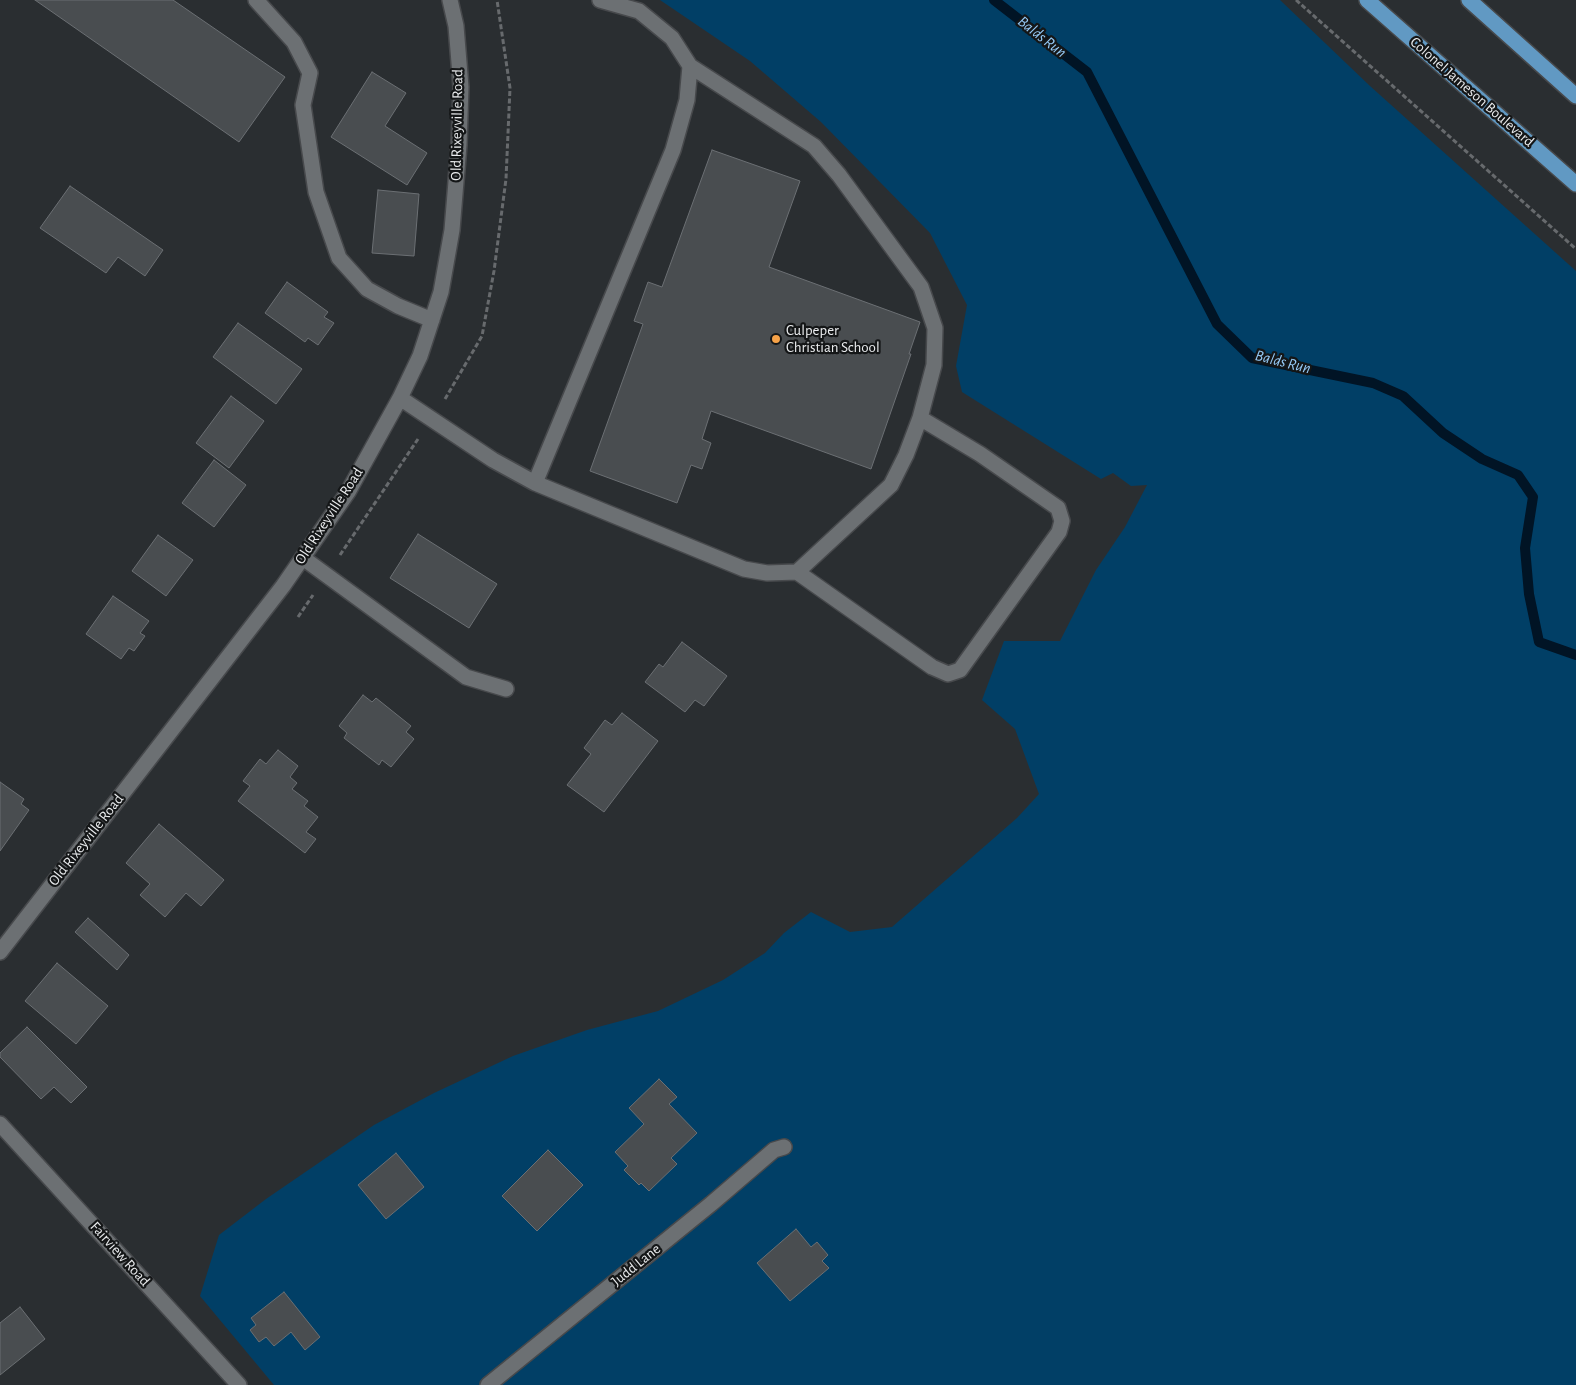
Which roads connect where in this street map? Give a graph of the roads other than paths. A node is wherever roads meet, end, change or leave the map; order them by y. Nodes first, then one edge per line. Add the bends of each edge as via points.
1 (256, 0) edge
2 (450, 0) edge
3 (600, 0) edge
4 (1367, 0) edge
5 (1469, 0) edge
6 (690, 66) junction
7 (1576, 96) edge
8 (1576, 184) edge
9 (432, 320) junction
10 (400, 398) junction
11 (920, 418) junction
12 (534, 482) junction
13 (303, 558) junction
14 (797, 572) junction
15 (506, 689) dead end
16 (0, 952) edge
17 (0, 1124) edge
18 (784, 1147) dead end
19 (239, 1385) edge
20 (488, 1385) edge

1 - 9 street via 294,42 310,73 303,105 314,183 339,258 367,289
2 - 9 street, Old Rixeyville Road via 456,26 461,87 460,145 452,230 441,292
3 - 6 street via 639,11 672,38
4 - 8 main road, Colonel Jameson Boulevard
5 - 7 main road
6 - 11 street via 814,146 921,286 935,328 934,365
6 - 12 street via 686,100 673,150
9 - 10 street, Old Rixeyville Road via 420,356
10 - 12 street via 493,460
10 - 13 street, Old Rixeyville Road via 348,492
11 - 14 street via 890,485
11 - 14 street via 980,454 1058,508 1062,521 1059,532 960,670 948,674 932,667
12 - 14 street via 744,569 767,573
13 - 15 street via 466,677
13 - 16 street, Old Rixeyville Road
17 - 19 street, Fairview Road
18 - 20 street, Judd Lane via 774,1150

